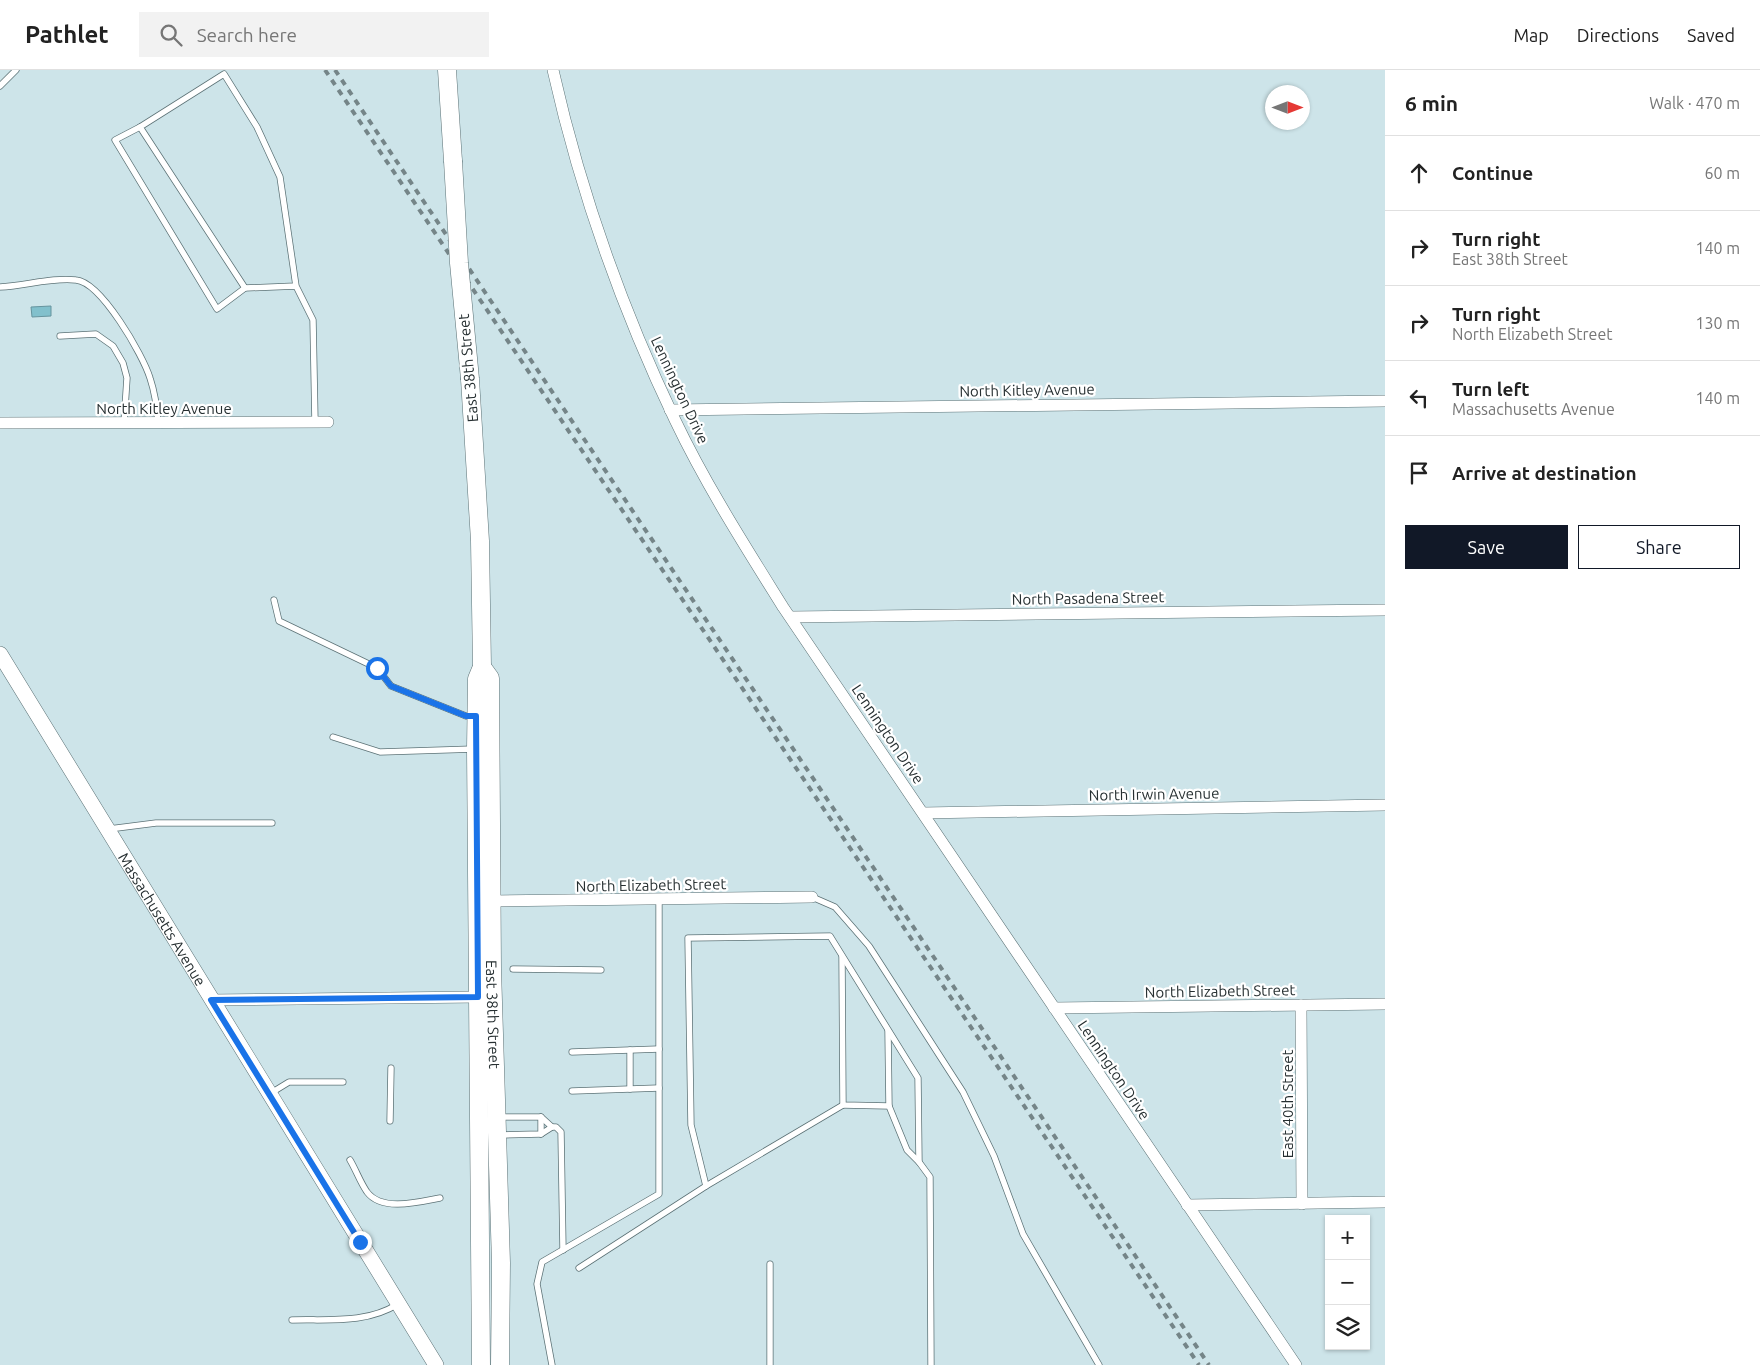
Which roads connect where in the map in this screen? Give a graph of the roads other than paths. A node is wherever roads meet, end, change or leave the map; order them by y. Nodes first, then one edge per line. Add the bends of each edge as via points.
1 (16, 70) edge
2 (447, 70) edge
3 (553, 70) edge
4 (227, 72) edge
5 (0, 86) edge
6 (140, 127) junction
7 (296, 286) junction
8 (0, 287) edge
9 (245, 288) junction
10 (60, 336) dead end
11 (1385, 401) edge
12 (670, 410) junction
13 (315, 422) junction
14 (328, 422) dead end
15 (0, 423) edge
16 (124, 423) junction
17 (158, 423) junction
18 (274, 600) dead end
19 (1385, 610) edge
20 (791, 617) junction
21 (0, 654) edge
22 (482, 667) junction
23 (476, 716) junction
24 (333, 737) dead end
25 (476, 749) junction
26 (1385, 805) edge
27 (923, 813) junction
28 (272, 823) dead end
29 (107, 829) junction
30 (812, 897) joint
31 (659, 900) junction
32 (492, 901) junction
33 (842, 955) junction
34 (513, 969) dead end
35 (601, 970) dead end
36 (478, 997) junction
37 (211, 1000) junction
38 (1385, 1004) edge
39 (1301, 1005) junction
40 (1054, 1008) junction
41 (888, 1030) junction
42 (659, 1049) junction
43 (630, 1050) junction
44 (572, 1052) dead end
45 (391, 1068) dead end
46 (343, 1082) dead end
47 (659, 1088) junction
48 (630, 1089) junction
49 (572, 1091) dead end
50 (269, 1094) junction
51 (843, 1106) junction
52 (889, 1106) junction
53 (541, 1116) junction
54 (497, 1117) junction
55 (390, 1121) dead end
56 (552, 1126) junction
57 (541, 1134) junction
58 (497, 1135) junction
59 (350, 1160) dead end
60 (919, 1162) junction
61 (706, 1186) junction
62 (440, 1198) dead end
63 (1385, 1202) edge
64 (1302, 1204) junction
65 (1187, 1205) junction
66 (563, 1250) junction
67 (770, 1264) dead end
68 (579, 1268) dead end
69 (398, 1304) junction
70 (292, 1320) dead end
71 (436, 1365) edge
72 (481, 1365) edge
73 (500, 1365) edge
74 (552, 1365) edge
75 (770, 1365) edge
76 (931, 1365) edge
77 (1099, 1365) edge
78 (1296, 1365) edge

1 - 5 lane
2 - 22 main road, East 38th Street, bridge via 479,531
3 - 12 street, Lennington Drive via 577,162 605,248
4 - 6 lane
4 - 7 lane via 280,177
6 - 9 lane
6 - 9 lane via 115,140 218,309
7 - 9 lane
7 - 13 lane via 313,320
8 - 17 lane via 78,280 91,287 124,326 138,351 150,376
10 - 16 lane via 96,334 113,346 127,378
11 - 12 street, North Kitley Avenue
12 - 20 street, Lennington Drive via 728,518
13 - 14 street, North Kitley Avenue
13 - 17 street, North Kitley Avenue
15 - 16 street, North Kitley Avenue
16 - 17 street, North Kitley Avenue
18 - 23 lane via 279,621 377,668 391,686 466,716
19 - 20 street, North Pasadena Street
20 - 27 street, Lennington Drive
21 - 29 main road, Massachusetts Avenue
22 - 23 main road, East 38th Street via 477,679
22 - 32 main road, East 38th Street via 490,678
23 - 25 main road, East 38th Street
24 - 25 lane via 380,752
25 - 36 main road, East 38th Street
26 - 27 street, North Irwin Avenue
27 - 40 street, Lennington Drive
28 - 29 lane via 156,823
29 - 37 main road, Massachusetts Avenue
30 - 31 street, North Elizabeth Street
30 - 77 lane via 835,907 869,946 962,1092 994,1156 1023,1234
31 - 32 street, North Elizabeth Street
31 - 42 lane
32 - 54 main road, East 38th Street
33 - 41 lane
33 - 51 lane
33 - 61 lane via 830,936 688,938 691,1125
34 - 35 lane
36 - 37 street
36 - 72 main road, East 38th Street
37 - 50 main road, Massachusetts Avenue
38 - 39 street, North Elizabeth Street
39 - 40 street, North Elizabeth Street
39 - 64 street, East 40th Street
40 - 65 street, Lennington Drive
41 - 52 lane
41 - 60 lane via 918,1078
42 - 43 lane
42 - 47 lane
43 - 44 lane
43 - 48 lane
45 - 55 lane
46 - 50 lane via 290,1082
47 - 48 lane
47 - 66 lane via 659,1194
48 - 49 lane
50 - 69 main road, Massachusetts Avenue
51 - 52 lane
51 - 61 lane
52 - 60 lane via 907,1150
53 - 54 lane
53 - 56 lane
53 - 57 lane
54 - 58 main road, East 38th Street
56 - 57 lane
56 - 66 lane via 560,1132
57 - 58 lane
58 - 73 main road, East 38th Street
59 - 62 lane via 368,1193 384,1202 411,1204
60 - 76 lane via 930,1177
61 - 68 lane
63 - 64 street
64 - 65 street
65 - 78 street, Lennington Drive
66 - 74 lane via 542,1262 537,1284
67 - 75 lane
69 - 70 lane via 365,1319
69 - 71 main road, Massachusetts Avenue

